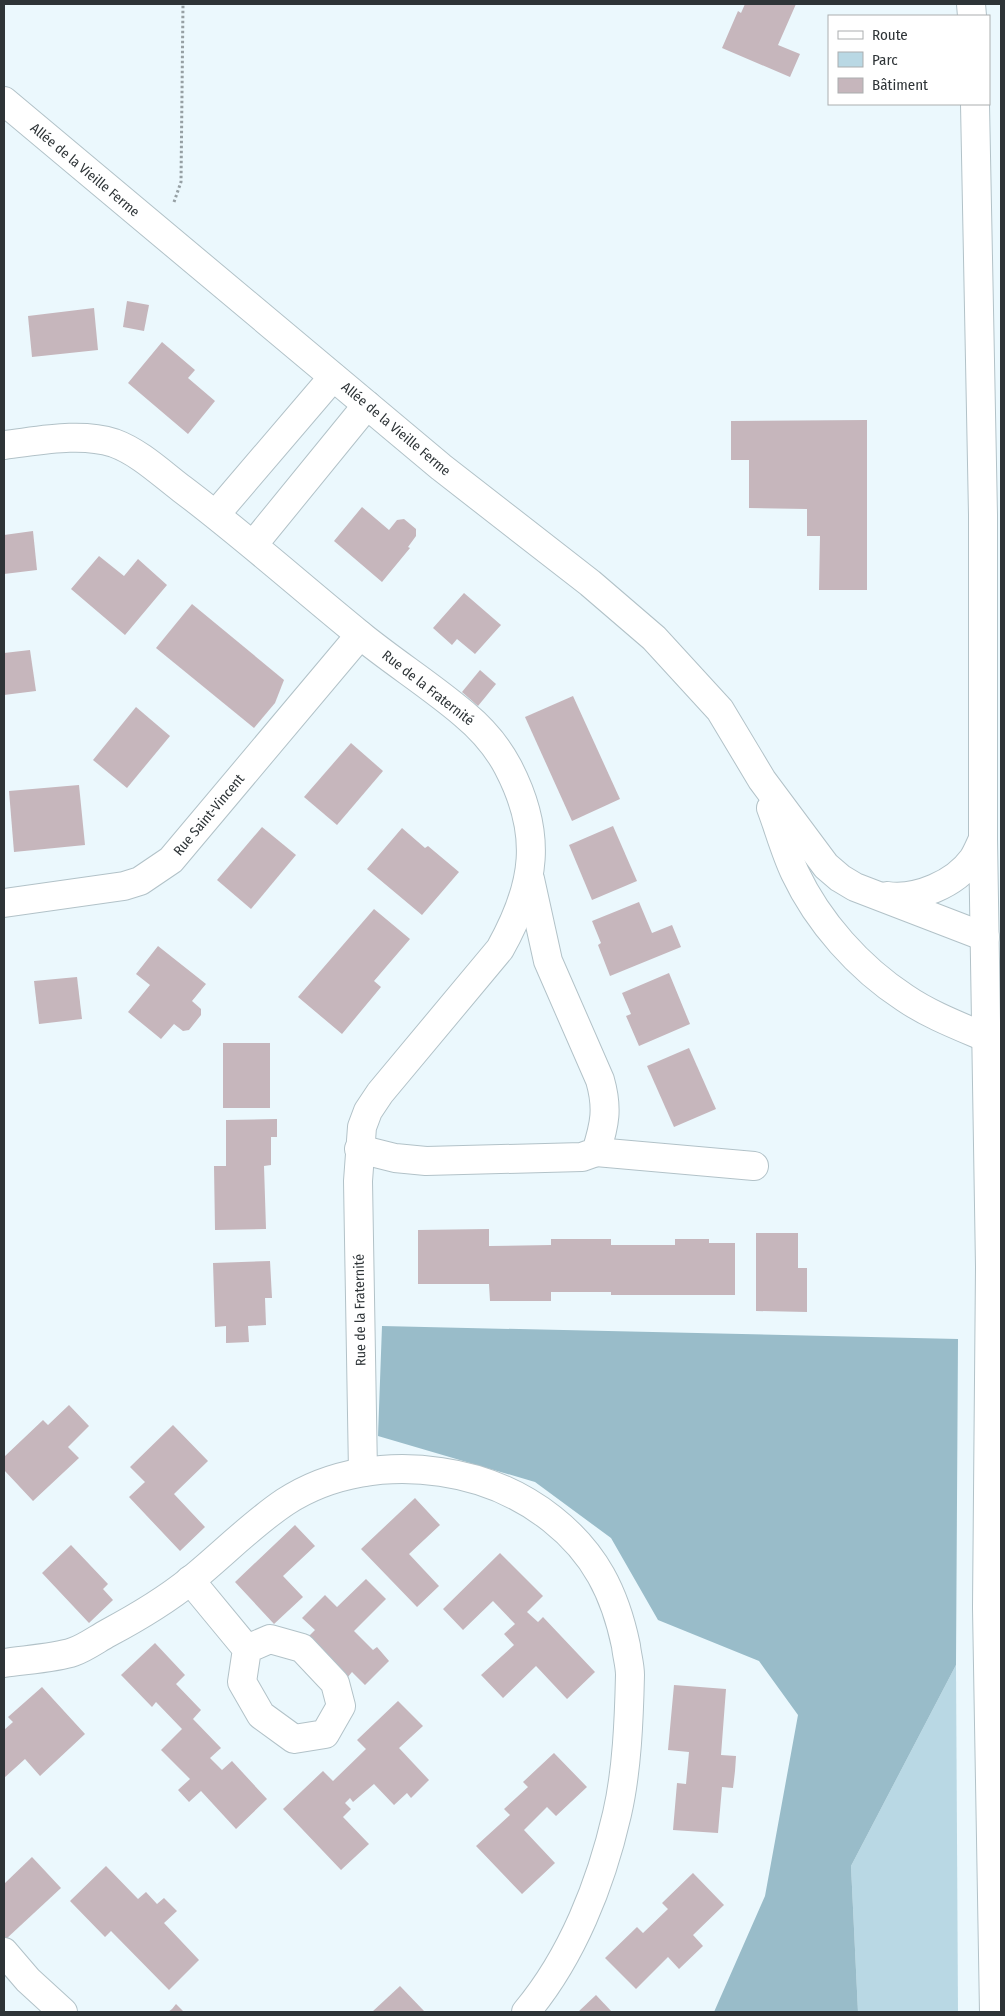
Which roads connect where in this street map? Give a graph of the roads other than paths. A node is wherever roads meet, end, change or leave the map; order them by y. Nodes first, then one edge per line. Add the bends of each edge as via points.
1 (4, 101) edge
2 (976, 105) edge
3 (333, 377) junction
4 (981, 400) junction
5 (368, 406) junction
6 (4, 445) edge
7 (216, 514) junction
8 (253, 545) junction
9 (360, 635) junction
10 (1001, 705) edge
11 (762, 780) junction
12 (984, 838) junction
13 (529, 876) junction
14 (872, 894) junction
15 (4, 903) edge
16 (985, 937) junction
17 (1001, 1012) edge
18 (987, 1038) junction
19 (359, 1149) junction
20 (596, 1152) junction
21 (754, 1166) dead end
22 (363, 1472) junction
23 (190, 1580) junction
24 (247, 1649) dead end
25 (4, 1663) edge
26 (4, 1952) edge
27 (63, 2012) edge
28 (526, 2012) edge
29 (994, 2012) edge

1 - 3 street, Allée de la Vieille Ferme
2 - 4 street
3 - 5 street, Allée de la Vieille Ferme
3 - 7 street
4 - 10 street via 997,529
4 - 12 street
5 - 8 street
5 - 11 street, Allée de la Vieille Ferme via 654,638 720,710
6 - 7 street via 92,439 114,443 145,461
7 - 8 street
8 - 9 street, Rue de la Fraternité
9 - 13 street, Rue de la Fraternité via 464,714 496,746 519,790 526,816 531,844
9 - 15 street, Rue Saint-Vincent via 171,860 140,881 124,886
11 - 14 street, Allée de la Vieille Ferme via 826,866 840,878
11 - 18 street, Allée de la Vieille Ferme via 795,872 827,925 847,949 905,998
12 - 14 street, Allée de la Vieille Ferme via 972,860 954,878 932,890 899,896
12 - 16 street
13 - 19 street, Rue de la Fraternité via 522,904 500,949 380,1093 362,1127
13 - 20 street, Rue de la Fraternité via 548,961 605,1098 606,1115
14 - 16 street, Allée de la Vieille Ferme
16 - 17 street
16 - 18 street
18 - 29 street via 990,1267 987,1608
19 - 20 street via 395,1158 426,1161 582,1157
19 - 22 street, Rue de la Fraternité
20 - 21 street
22 - 23 street via 336,1478 286,1502
22 - 28 street via 391,1468 422,1469 469,1476 510,1491 566,1530 590,1558 611,1591 630,1671 618,1812 605,1860 584,1915 540,1995
23 - 24 street
23 - 25 street via 150,1610 72,1652
26 - 27 street via 28,1980

